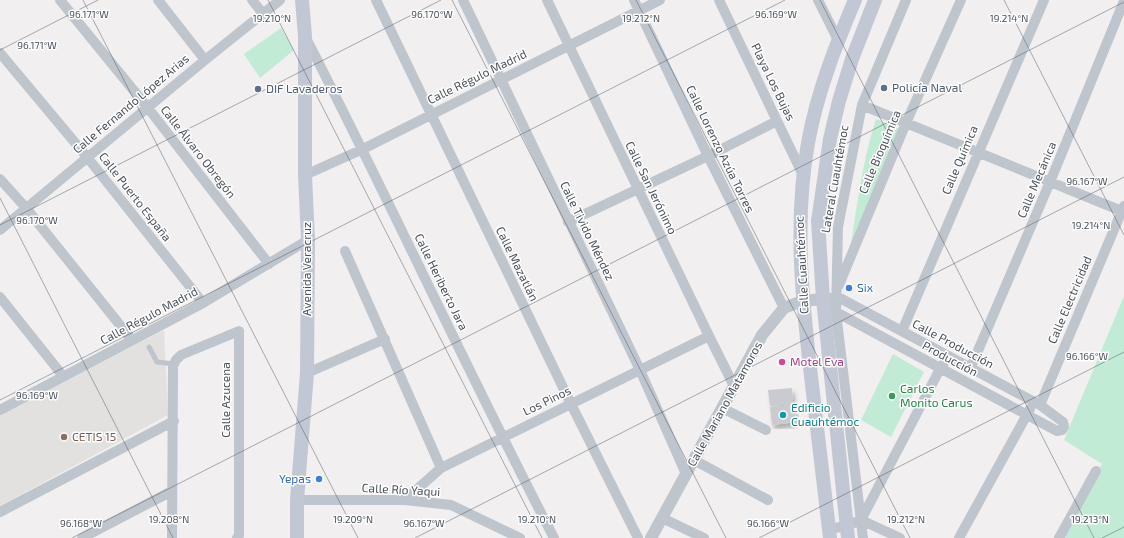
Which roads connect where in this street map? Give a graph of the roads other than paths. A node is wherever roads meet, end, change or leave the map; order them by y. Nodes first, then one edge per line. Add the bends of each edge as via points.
1 (60, 0) edge
2 (158, 0) edge
3 (252, 0) edge
4 (280, 0) edge
5 (302, 0) edge
6 (376, 0) edge
7 (463, 0) edge
8 (547, 0) edge
9 (634, 0) edge
10 (660, 0) edge
11 (719, 0) edge
12 (818, 0) edge
13 (855, 0) edge
14 (875, 0) edge
15 (906, 0) edge
16 (961, 0) edge
17 (1044, 0) edge
18 (1124, 1) edge
19 (639, 11) junction
20 (264, 15) junction
21 (305, 36) junction
22 (838, 40) junction
23 (569, 46) junction
24 (0, 53) edge
25 (205, 60) junction
26 (500, 80) junction
27 (862, 105) junction
28 (148, 108) junction
29 (430, 114) junction
30 (777, 121) junction
31 (906, 123) junction
32 (363, 149) junction
33 (977, 153) junction
34 (708, 156) junction
35 (88, 157) junction
36 (305, 175) junction
37 (803, 175) junction
38 (0, 179) edge
39 (1050, 182) junction
40 (638, 190) junction
41 (26, 208) junction
42 (1123, 210) edge
43 (568, 222) junction
44 (0, 230) edge
45 (308, 240) junction
46 (345, 251) dead end
47 (269, 264) junction
48 (832, 296) junction
49 (0, 297) edge
50 (802, 301) junction
51 (203, 303) junction
52 (784, 308) junction
53 (836, 312) junction
54 (902, 331) junction
55 (709, 336) junction
56 (385, 339) junction
57 (132, 340) junction
58 (149, 347) dead end
59 (949, 356) junction
60 (175, 362) junction
61 (971, 367) junction
62 (940, 369) junction
63 (640, 370) junction
64 (307, 373) junction
65 (63, 376) junction
66 (734, 386) junction
67 (571, 404) junction
68 (1037, 404) junction
69 (722, 408) junction
70 (0, 410) edge
71 (1026, 415) junction
72 (174, 421) junction
73 (1064, 427) joint
74 (766, 430) dead end
75 (502, 438) junction
76 (694, 460) junction
77 (441, 468) junction
78 (1096, 471) dead end
79 (686, 474) junction
80 (172, 491) junction
81 (297, 500) junction
82 (404, 500) junction
83 (768, 500) dead end
84 (0, 512) edge
85 (662, 518) junction
86 (860, 520) junction
87 (847, 532) edge
88 (829, 533) edge
89 (82, 538) edge
90 (172, 538) edge
91 (237, 538) edge
92 (297, 538) edge
93 (520, 538) edge
94 (554, 538) edge
95 (638, 538) edge
96 (651, 538) edge
97 (704, 538) edge
98 (863, 538) edge
99 (900, 538) edge
100 (959, 538) edge
101 (1059, 538) edge

1 - 28 street, Calle Álvaro Obregón
2 - 25 street
3 - 20 street
4 - 20 street, Calle Fernando López Arias
5 - 21 main road, Avenida Veracruz
6 - 29 street, Calle Mazatlán
7 - 26 street, Calle Tivido Méndez
8 - 23 street, Calle San Jerónimo
9 - 19 street, Calle Lorenzo Azúa Torres
10 - 19 street, Calle Régulo Madrid
11 - 30 street, Playa Los Bujas
12 - 22 street
13 - 22 main road, Calle Cuauhtémoc
14 - 48 main road, Calle Cuauhtémoc via 852,59 830,139 818,221
15 - 27 street, Lateral Cuauhtémoc
16 - 31 street, Calle Bioquímica
17 - 33 street, Calle Química
18 - 39 street, Calle Mecánica
19 - 23 street, Calle Régulo Madrid
19 - 34 street, Calle Lorenzo Azúa Torres
20 - 25 street, Calle Fernando López Arias
21 - 32 street, Calle Heriberto Jara
21 - 36 main road, Avenida Veracruz
22 - 37 main road, Calle Cuauhtémoc via 815,108
23 - 26 street, Calle Régulo Madrid
23 - 40 street, Calle San Jerónimo
24 - 35 street, Calle Puerto España
25 - 28 street, Calle Fernando López Arias
26 - 29 street, Calle Régulo Madrid
26 - 43 street, Calle Tivido Méndez
27 - 31 street
27 - 48 street, Lateral Cuauhtémoc via 838,227
28 - 35 street, Calle Fernando López Arias
28 - 47 street, Calle Álvaro Obregón
29 - 32 street, Calle Régulo Madrid
29 - 67 street, Calle Mazatlán
30 - 34 street
30 - 37 street, Playa Los Bujas
31 - 33 street
31 - 48 street, Calle Bioquímica
32 - 36 street, Calle Régulo Madrid
32 - 75 street, Calle Heriberto Jara
33 - 39 street
33 - 54 street, Calle Química
34 - 40 street
34 - 52 street, Calle Lorenzo Azúa Torres
35 - 41 street, Calle Fernando López Arias
35 - 51 street, Calle Puerto España
36 - 45 main road, Avenida Veracruz
37 - 50 main road, Calle Cuauhtémoc via 800,213
38 - 41 street
39 - 42 street
39 - 61 street, Calle Mecánica
40 - 43 street
40 - 55 street, Calle San Jerónimo
41 - 44 street, Calle Fernando López Arias
41 - 57 street
42 - 68 street, Calle Electricidad
43 - 63 street, Calle Tivido Méndez
45 - 47 street, Calle Régulo Madrid
45 - 64 main road, Avenida Veracruz
46 - 56 street
47 - 51 street, Calle Régulo Madrid
48 - 50 street, Calle Mariano Matamoros
48 - 53 street, Producción
48 - 54 street, Calle Producción
48 - 87 main road, Calle Cuauhtémoc
49 - 65 street
50 - 52 street, Calle Mariano Matamoros
50 - 88 main road, Calle Cuauhtémoc
51 - 57 street, Calle Régulo Madrid
52 - 66 street, Calle Mariano Matamoros via 762,335
53 - 62 street, Producción
53 - 86 street
54 - 59 street, Calle Producción
55 - 63 street, Los Pinos
55 - 66 street, Calle San Jerónimo
56 - 64 street
56 - 77 street
57 - 65 street, Calle Régulo Madrid
58 - 60 lane via 157,362
59 - 61 street, Calle Producción
59 - 62 street
60 - 72 street
60 - 91 street, Calle Azucena via 181,355 239,331
61 - 68 street, Calle Producción
62 - 71 street, Producción
62 - 86 street
63 - 67 street, Los Pinos
63 - 79 street, Calle Tivido Méndez
64 - 81 main road, Avenida Veracruz
65 - 70 street, Calle Régulo Madrid
66 - 69 street, Calle Mariano Matamoros
67 - 75 street, Los Pinos
67 - 95 street, Calle Mazatlán
68 - 71 street, Calle Electricidad
68 - 73 street, Calle Producción via 1063,422
69 - 74 street
69 - 76 street, Calle Mariano Matamoros
71 - 73 street, Producción via 1057,431
71 - 100 street, Calle Electricidad
72 - 80 street
72 - 84 street
75 - 77 street, Los Pinos
75 - 94 street, Calle Heriberto Jara
76 - 79 street, Calle Mariano Matamoros
76 - 83 street
77 - 82 street, Los Pinos
78 - 101 street
79 - 85 street, Calle Mariano Matamoros
80 - 89 street
80 - 90 street
81 - 82 street, Calle Río Yaqui
81 - 92 main road, Avenida Veracruz
82 - 93 street, Calle Río Yaqui via 451,505
85 - 96 street, Calle Mariano Matamoros
85 - 97 street
86 - 87 street
86 - 98 street
86 - 99 street
87 - 88 street

